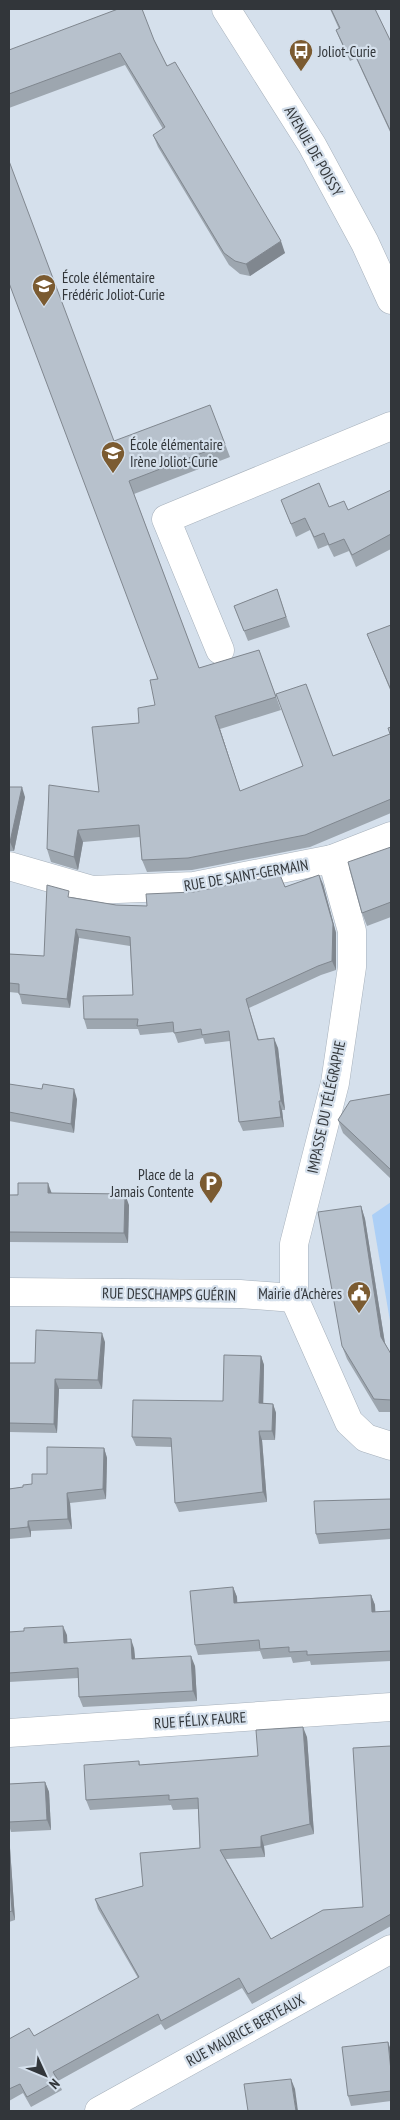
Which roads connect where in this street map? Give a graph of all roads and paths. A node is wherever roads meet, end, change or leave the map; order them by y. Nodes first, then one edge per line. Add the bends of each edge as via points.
1 (226, 9) edge
2 (391, 300) edge
3 (391, 426) edge
4 (220, 650) dead end
5 (391, 836) edge
6 (332, 859) junction
7 (9, 866) edge
8 (9, 1292) edge
9 (294, 1298) junction
10 (391, 1446) edge
11 (391, 1707) edge
12 (9, 1733) edge
13 (391, 1949) edge
14 (99, 2111) edge

1 - 2 street, AVENUE DE POISSY via 312,145 365,243
3 - 4 street via 166,519
5 - 6 street, RUE DE SAINT-GERMAIN
6 - 7 street, RUE DE SAINT-GERMAIN via 194,886 92,890
6 - 9 street, IMPASSE DU TÉLÉGRAPHE via 352,931 352,967 335,1083 294,1244
8 - 9 street, RUE DESCHAMPS GUÉRIN via 240,1294
9 - 10 street via 349,1422 366,1438
11 - 12 street, RUE FÉLIX FAURE
13 - 14 street, RUE MAURICE BERTEAUX

